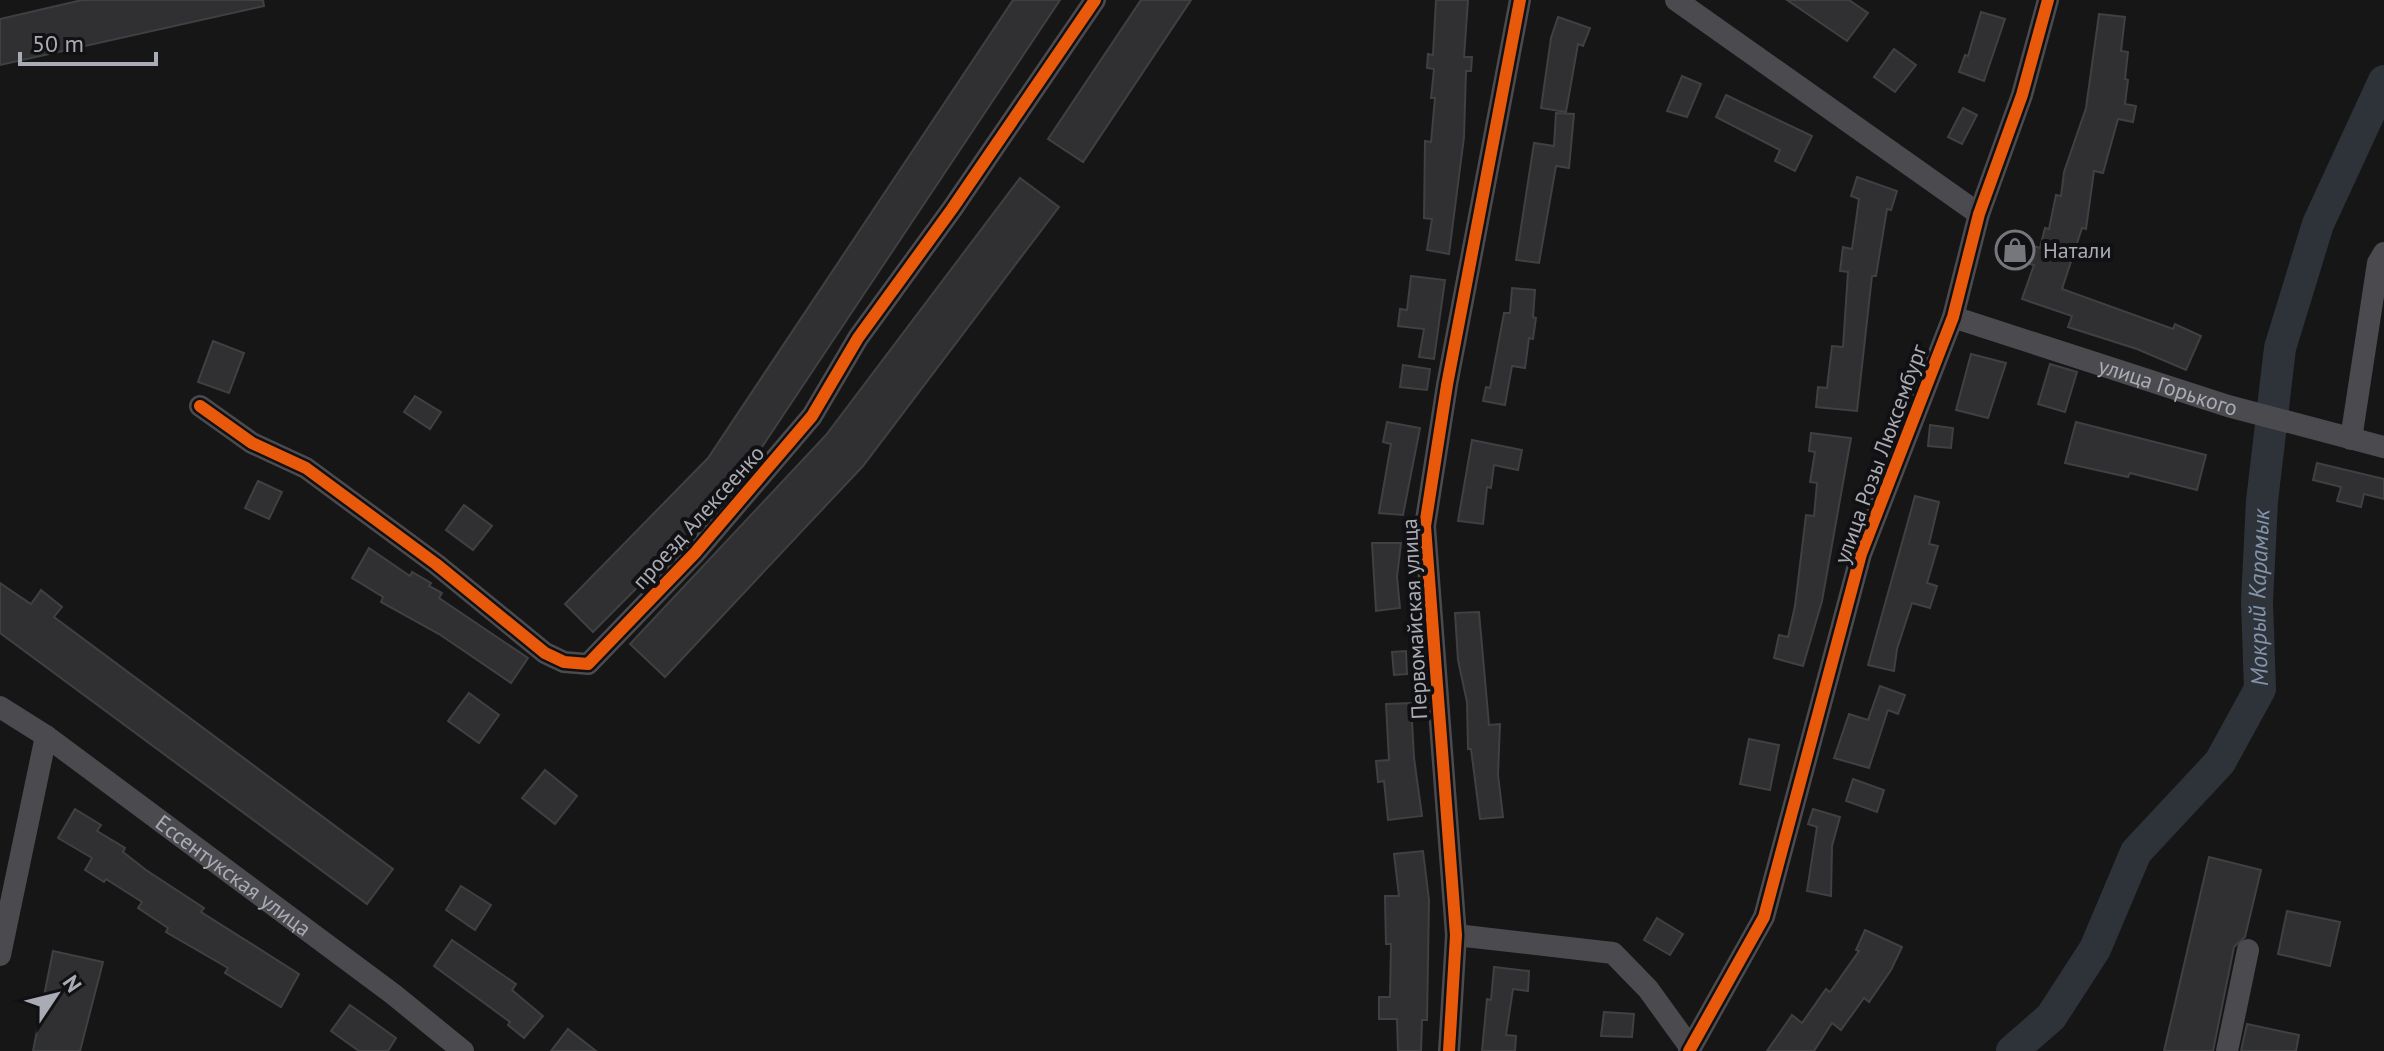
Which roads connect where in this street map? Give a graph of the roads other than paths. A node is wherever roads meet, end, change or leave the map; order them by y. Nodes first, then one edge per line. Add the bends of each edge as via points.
1 (1095, 0) edge
2 (1520, 0) edge
3 (1676, 0) edge
4 (2048, 0) edge
5 (1979, 214) junction
6 (2384, 253) edge
7 (1953, 317) junction
8 (200, 406) dead end
9 (2351, 439) junction
10 (2384, 447) edge
11 (0, 707) edge
12 (46, 736) junction
13 (1456, 935) junction
14 (2248, 950) dead end
15 (0, 955) edge
16 (1690, 1049) edge
17 (463, 1051) edge
18 (1449, 1051) edge
19 (2227, 1051) edge

1 - 8 street, проезд Алексеенко via 858,338 812,416 695,553 588,664 564,662 545,653 306,468 252,443
2 - 13 street, Первомайская улица via 1425,526
3 - 5 street
4 - 5 street, улица Розы Люксембург via 2022,95
5 - 7 street, улица Розы Люксембург
6 - 9 street via 2378,263
7 - 9 street, улица Горького via 2228,406
7 - 16 street, улица Розы Люксембург via 1861,554 1764,917
9 - 10 street, улица Горького
11 - 12 street, Ессентукская улица
12 - 15 street
12 - 17 street, Ессентукская улица
13 - 16 street via 1613,953 1648,989
13 - 18 street, Первомайская улица
14 - 19 street

